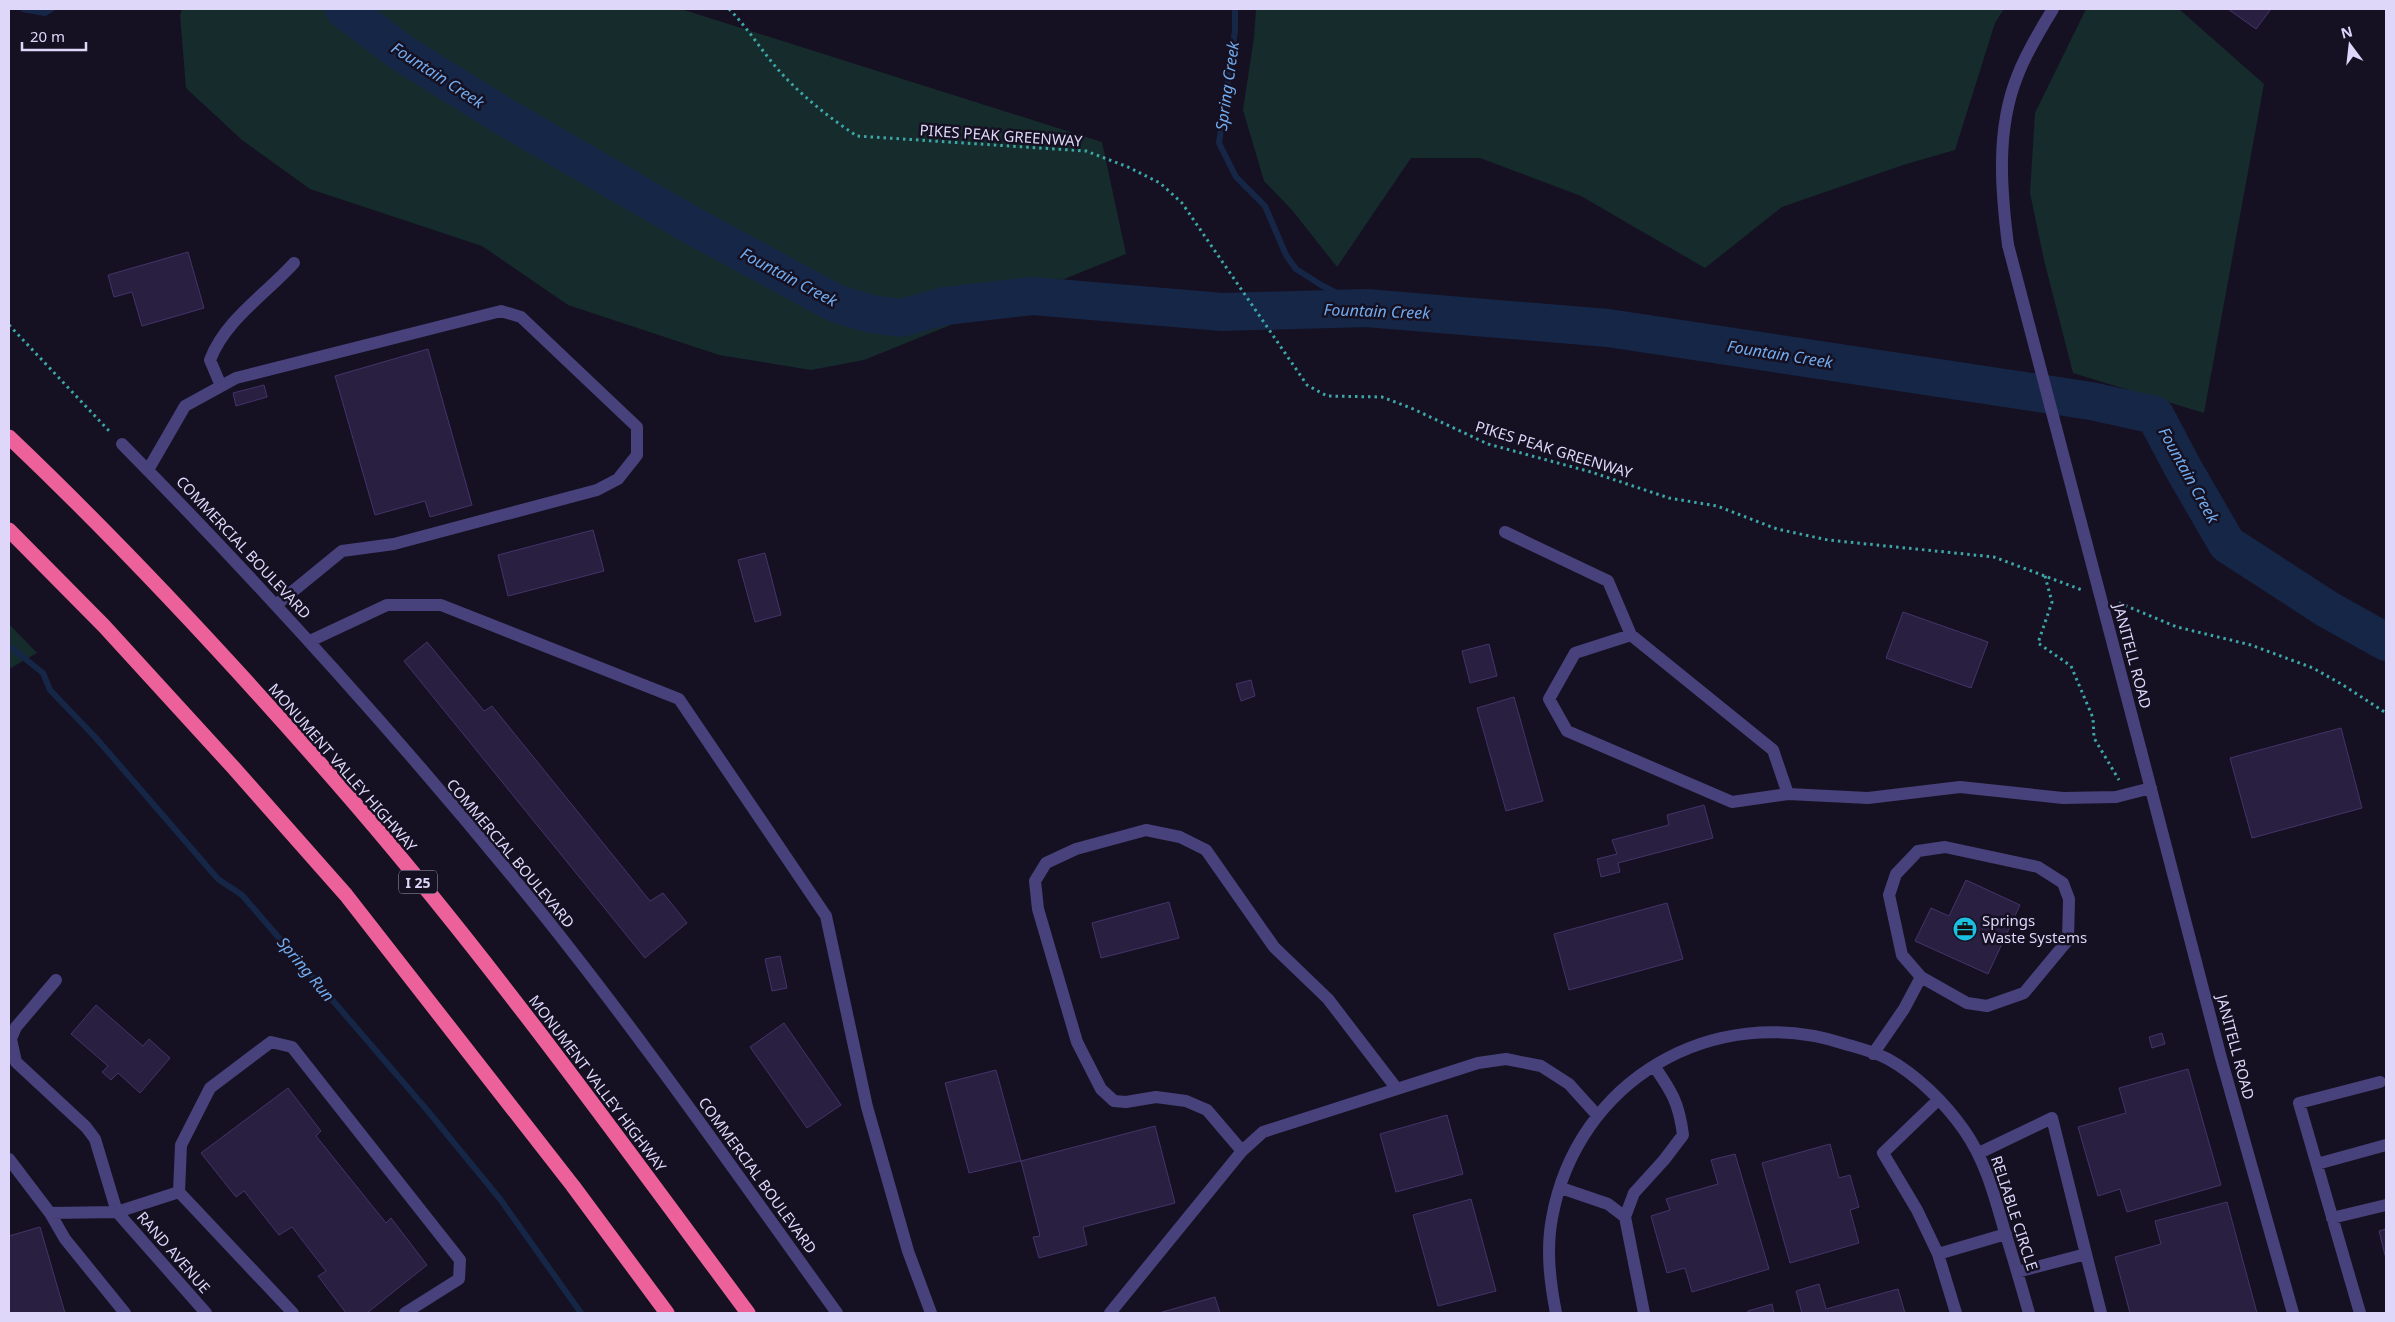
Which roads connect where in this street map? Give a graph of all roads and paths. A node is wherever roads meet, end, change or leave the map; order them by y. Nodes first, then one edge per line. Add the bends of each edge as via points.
1 (729, 9) edge
2 (2053, 9) edge
3 (294, 263) dead end
4 (9, 325) edge
5 (221, 386) junction
6 (9, 426) edge
7 (9, 437) edge
8 (122, 444) joint
9 (148, 470) junction
10 (54, 480) junction
11 (9, 530) edge
12 (1506, 532) dead end
13 (2045, 576) junction
14 (2088, 592) dead end
15 (2114, 602) dead end
16 (276, 605) junction
17 (1631, 635) junction
18 (310, 642) junction
19 (2386, 714) edge
20 (2151, 788) junction
21 (1788, 794) junction
22 (2128, 794) junction
23 (1921, 976) junction
24 (56, 980) dead end
25 (1873, 1054) junction
26 (1654, 1066) junction
27 (2380, 1082) dead end
28 (1397, 1089) junction
29 (1938, 1100) junction
30 (1597, 1115) junction
31 (2386, 1145) edge
32 (1242, 1151) junction
33 (1979, 1153) junction
34 (9, 1159) edge
35 (2317, 1164) junction
36 (1561, 1188) junction
37 (179, 1192) junction
38 (2386, 1204) edge
39 (117, 1212) junction
40 (50, 1213) junction
41 (1625, 1217) junction
42 (2332, 1218) junction
43 (2006, 1234) junction
44 (1938, 1254) junction
45 (2086, 1254) junction
46 (2017, 1272) junction
47 (125, 1313) edge
48 (206, 1313) edge
49 (293, 1313) edge
50 (405, 1313) edge
51 (667, 1313) edge
52 (748, 1313) edge
53 (837, 1313) edge
54 (931, 1313) edge
55 (1110, 1313) edge
56 (1556, 1313) edge
57 (1644, 1313) edge
58 (1956, 1313) edge
59 (2029, 1313) edge
60 (2102, 1313) edge
61 (2293, 1313) edge
62 (2360, 1313) edge

1 - 13 path, PIKES PEAK GREENWAY via 775,66 839,124 857,136 1086,150 1160,184 1182,204 1206,236 1307,385 1327,396 1382,397 1488,444 1591,472 1669,498 1717,506 1777,529 1828,540 1994,557
2 - 20 street, JANITELL ROAD, bridge via 2016,78 2008,111 2002,175 2008,245
3 - 5 street via 229,326 215,346 210,360
4 - 8 path
5 - 9 street via 185,406
5 - 16 street via 236,378 500,312 521,317 637,427 636,455 618,479 597,490 394,544 342,551
6 - 10 highway
7 - 10 highway, MONUMENT VALLEY HIGHWAY / I 25
8 - 9 street, COMMERCIAL BOULEVARD
9 - 16 street, COMMERCIAL BOULEVARD
10 - 52 highway, MONUMENT VALLEY HIGHWAY / I 25 via 195,627 357,807 558,1058
11 - 51 highway via 110,633 346,895 574,1186
12 - 17 street via 1608,581
13 - 14 path, PIKES PEAK GREENWAY
13 - 22 path via 2052,602 2038,643 2071,666 2093,718 2094,738
15 - 19 path via 2177,627 2251,645 2313,668
16 - 18 street, COMMERCIAL BOULEVARD
17 - 21 street via 1773,750
17 - 21 street via 1575,653 1549,699 1567,730 1732,802
18 - 53 street, COMMERCIAL BOULEVARD via 520,886 648,1050
18 - 54 street via 387,605 441,605 679,699 826,916 867,1107 908,1252
20 - 22 street
20 - 61 street, JANITELL ROAD via 2221,1058
21 - 22 street via 1868,798 1960,787 2063,798
23 - 23 street via 1967,1004 1987,1006 2024,993 2068,940 2069,899 2063,884 2038,867 1945,847 1918,851 1896,874 1888,895 1902,955
23 - 25 street via 1904,1009
24 - 39 street via 16,1027 11,1039 12,1052 16,1062 95,1139
25 - 26 street, RELIABLE CIRCLE via 1822,1036 1763,1031 1709,1041
25 - 29 street, RELIABLE CIRCLE via 1914,1076
26 - 30 street, RELIABLE CIRCLE via 1620,1090
26 - 41 street via 1680,1110 1683,1135 1634,1193
27 - 35 street via 2300,1103
28 - 30 street via 1478,1063 1506,1059 1541,1066 1569,1084
28 - 32 street via 1263,1132
28 - 32 street via 1328,999 1274,947 1206,850 1180,836 1146,830 1076,849 1046,863 1035,881 1038,910 1077,1042 1101,1089 1114,1101 1156,1097 1186,1101 1207,1110
29 - 33 street, RELIABLE CIRCLE via 1963,1128
29 - 44 street via 1883,1152 1918,1210
30 - 36 street, RELIABLE CIRCLE via 1585,1131
31 - 35 street
32 - 55 street
33 - 43 street, RELIABLE CIRCLE via 1990,1178
33 - 45 street via 2052,1118
34 - 40 street
35 - 42 street
36 - 41 street via 1608,1204
36 - 56 street, RELIABLE CIRCLE via 1552,1217 1549,1246
37 - 39 street
37 - 49 street
37 - 50 street via 181,1145 210,1088 271,1042 292,1047 460,1260 459,1279
38 - 42 street
39 - 40 street
39 - 48 street, RAND AVENUE
40 - 47 street via 65,1239
41 - 57 street
42 - 62 street
43 - 44 street
43 - 46 street, RELIABLE CIRCLE
44 - 58 street
45 - 46 street
45 - 60 street
46 - 59 street, RELIABLE CIRCLE

